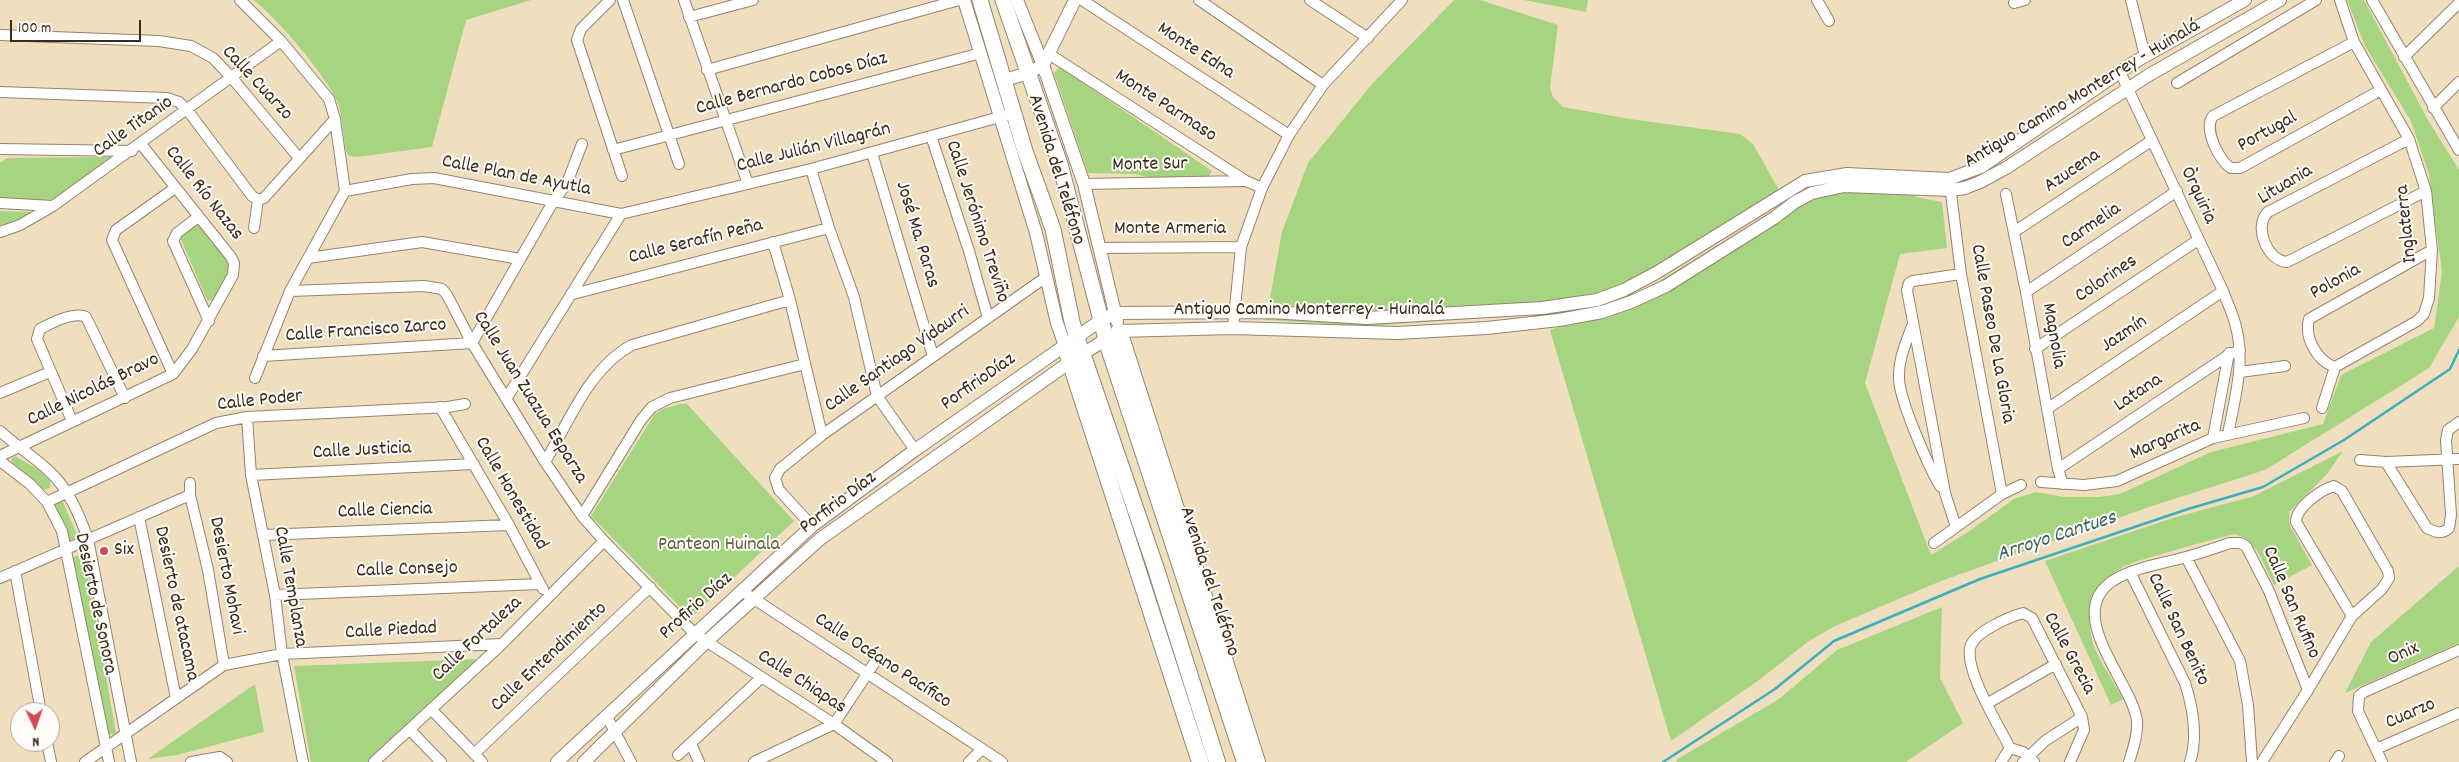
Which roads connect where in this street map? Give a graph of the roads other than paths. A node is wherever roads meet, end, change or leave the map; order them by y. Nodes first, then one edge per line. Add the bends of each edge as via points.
1 (240, 0) edge
2 (610, 0) edge
3 (623, 0) edge
4 (684, 0) edge
5 (753, 0) edge
6 (959, 0) edge
7 (964, 0) edge
8 (980, 0) edge
9 (1003, 0) edge
10 (1017, 0) edge
11 (1075, 0) edge
12 (1082, 0) edge
13 (1199, 0) edge
14 (1310, 0) edge
15 (1402, 0) edge
16 (1817, 0) edge
17 (2025, 0) edge
18 (2130, 0) edge
19 (2246, 0) edge
20 (2280, 0) edge
21 (2316, 0) edge
22 (2340, 0) edge
23 (2377, 2) edge
24 (2014, 3) dead end
25 (2459, 3) edge
26 (690, 17) junction
27 (1829, 21) dead end
28 (0, 35) edge
29 (1368, 38) junction
30 (281, 41) junction
31 (2354, 42) junction
32 (981, 53) junction
33 (2145, 56) junction
34 (2404, 57) junction
35 (1046, 59) junction
36 (707, 70) junction
37 (2120, 72) junction
38 (1028, 74) junction
39 (232, 78) junction
40 (1005, 80) junction
41 (2459, 82) edge
42 (2177, 83) dead end
43 (1323, 85) junction
44 (2127, 89) junction
45 (2381, 90) junction
46 (0, 92) edge
47 (2433, 108) junction
48 (188, 111) junction
49 (1015, 113) junction
50 (999, 117) junction
51 (335, 119) junction
52 (725, 120) junction
53 (1289, 135) junction
54 (670, 136) junction
55 (931, 136) junction
56 (2410, 139) junction
57 (2151, 141) junction
58 (141, 144) junction
59 (582, 144) dead end
60 (0, 149) edge
61 (613, 150) junction
62 (2459, 150) edge
63 (132, 151) junction
64 (872, 153) junction
65 (1999, 156) junction
66 (299, 158) junction
67 (679, 164) dead end
68 (2006, 168) junction
69 (811, 169) junction
70 (622, 176) dead end
71 (1246, 181) junction
72 (748, 184) junction
73 (1084, 184) junction
74 (1950, 184) junction
75 (176, 188) junction
76 (1262, 188) junction
77 (345, 191) junction
78 (2176, 191) junction
79 (2426, 191) junction
80 (2006, 194) dead end
81 (258, 200) junction
82 (553, 202) junction
83 (0, 203) edge
84 (53, 206) junction
85 (621, 214) junction
86 (198, 217) junction
87 (254, 228) dead end
88 (829, 228) junction
89 (0, 232) edge
90 (2014, 232) junction
91 (2198, 240) junction
92 (773, 242) junction
93 (1241, 247) junction
94 (1099, 248) junction
95 (2432, 250) junction
96 (308, 258) junction
97 (520, 259) junction
98 (235, 268) joint
99 (1961, 274) junction
100 (1046, 277) junction
101 (290, 291) junction
102 (2222, 291) junction
103 (2026, 292) junction
104 (573, 294) junction
105 (790, 300) junction
106 (1234, 311) junction
107 (1115, 313) junction
108 (988, 318) junction
109 (209, 321) junction
110 (1100, 321) junction
111 (1913, 326) junction
112 (1233, 328) junction
113 (1113, 335) junction
114 (2237, 337) junction
115 (472, 342) junction
116 (2035, 349) junction
117 (1074, 350) junction
118 (2240, 350) junction
119 (263, 356) junction
120 (933, 356) junction
121 (2227, 356) junction
122 (805, 364) junction
123 (2285, 366) dead end
124 (2335, 367) junction
125 (50, 372) junction
126 (2240, 372) junction
127 (173, 374) junction
128 (255, 378) dead end
129 (0, 393) edge
130 (877, 396) junction
131 (125, 398) junction
132 (506, 399) junction
133 (465, 404) dead end
134 (440, 407) junction
135 (2322, 408) dead end
136 (2047, 409) junction
137 (247, 417) junction
138 (2304, 418) dead end
139 (72, 421) junction
140 (2459, 422) edge
141 (0, 431) edge
142 (2228, 434) junction
143 (822, 435) junction
144 (2213, 438) junction
145 (17, 446) junction
146 (915, 450) junction
147 (0, 456) edge
148 (2459, 459) edge
149 (2360, 460) dead end
150 (2448, 460) junction
151 (0, 461) edge
152 (545, 462) junction
153 (2386, 462) junction
154 (474, 464) junction
155 (2058, 469) junction
156 (251, 475) junction
157 (2041, 482) dead end
158 (190, 483) dead end
159 (2063, 484) junction
160 (2021, 485) dead end
161 (67, 492) junction
162 (1945, 493) junction
163 (2002, 494) junction
164 (190, 495) junction
165 (47, 502) junction
166 (582, 516) junction
167 (139, 517) junction
168 (509, 525) junction
169 (812, 526) junction
170 (1175, 526) junction
171 (1956, 527) junction
172 (262, 535) junction
173 (88, 539) junction
174 (604, 541) junction
175 (1934, 543) dead end
176 (67, 548) junction
177 (2186, 557) junction
178 (14, 572) junction
179 (2130, 572) junction
180 (0, 578) edge
181 (540, 584) junction
182 (650, 587) junction
183 (742, 591) junction
184 (275, 595) junction
185 (548, 598) junction
186 (754, 599) junction
187 (1159, 604) junction
188 (2352, 616) junction
189 (696, 634) junction
190 (706, 642) junction
191 (502, 644) junction
192 (2459, 650) edge
193 (282, 654) junction
194 (877, 659) dead end
195 (2056, 664) junction
196 (224, 665) junction
197 (866, 674) junction
198 (760, 678) junction
199 (2308, 690) junction
200 (176, 698) junction
201 (39, 702) edge
202 (1988, 703) junction
203 (431, 709) junction
204 (2459, 713) edge
205 (606, 715) junction
206 (2082, 718) junction
207 (834, 724) junction
208 (410, 730) junction
209 (616, 731) junction
210 (126, 733) junction
211 (691, 744) junction
212 (105, 748) junction
213 (2010, 748) junction
214 (982, 749) junction
215 (2376, 749) junction
216 (474, 754) junction
217 (678, 754) dead end
218 (562, 760) edge
219 (2028, 760) edge
220 (226, 761) edge
221 (85, 762) edge
222 (110, 762) edge
223 (131, 762) edge
224 (191, 762) edge
225 (303, 762) edge
226 (374, 762) edge
227 (441, 762) edge
228 (482, 762) edge
229 (584, 762) edge
230 (631, 762) edge
231 (699, 762) edge
232 (754, 762) edge
233 (887, 762) edge
234 (969, 762) edge
235 (1002, 762) edge
236 (1200, 762) edge
237 (1218, 762) edge
238 (1245, 762) edge
239 (1257, 762) edge
240 (2001, 762) edge
241 (2070, 762) edge
242 (2129, 762) edge
243 (2190, 762) edge
244 (2252, 762) edge
245 (2262, 762) edge
246 (2382, 762) edge

1 - 30 street
2 - 61 street via 581,29 577,40
3 - 54 street
4 - 26 street
5 - 26 street
6 - 36 street
7 - 32 street
8 - 40 main road, Avenida del Teléfono
9 - 38 main road, Avenida del Teléfono
10 - 35 street
11 - 35 street
12 - 53 street, Monte Edna
13 - 43 street
14 - 29 street
15 - 29 street
16 - 27 street
17 - 24 street
18 - 33 street
19 - 33 street, Antiguo Camino Monterrey - Huinalá
20 - 44 street, Antiguo Camino Monterrey - Huinalá
21 - 42 street
22 - 31 street, Inglaterra
23 - 34 street
25 - 34 street
26 - 36 street
28 - 39 street, Calle Cuarzo via 190,46 212,58
29 - 43 street
30 - 39 street, Calle Titanio
30 - 51 street via 329,99
31 - 45 street, Inglaterra
31 - 45 street, Portugal via 2213,116 2209,121 2210,133 2223,161 2231,168 2240,168
32 - 50 street
32 - 52 street, Calle Bernardo Cobos Díaz
33 - 37 street, Antiguo Camino Monterrey - Huinalá
34 - 47 street
35 - 38 street
35 - 71 street, Monte Parmaso
35 - 73 street
36 - 52 street
37 - 44 street, Òrquiria
37 - 65 street, Antiguo Camino Monterrey - Huinalá
38 - 40 street
38 - 110 main road, Avenida del Teléfono via 1069,195
39 - 48 street, Calle Titanio
39 - 66 street, Calle Cuarzo
40 - 49 main road, Avenida del Teléfono
41 - 47 street
43 - 53 street
44 - 57 street, Òrquiria
44 - 68 street, Antiguo Camino Monterrey - Huinalá
45 - 56 street, Inglaterra
46 - 48 street via 167,98 179,102
47 - 62 street
48 - 58 street, Calle Titanio
48 - 81 street
49 - 50 street, Calle Julián Villagrán
49 - 117 main road, Avenida del Teléfono via 1053,229
50 - 55 street, Calle Julián Villagrán
50 - 100 street via 1036,233
51 - 66 street
51 - 77 street
52 - 54 street, Calle Bernardo Cobos Díaz
52 - 72 street
53 - 76 street
54 - 61 street, Calle Bernardo Cobos Díaz
54 - 67 street
55 - 64 street, Calle Julián Villagrán
55 - 108 street, Calle Jerónimo Treviño
56 - 79 street, Inglaterra
56 - 79 street, Lituania via 2268,212 2261,224 2264,238 2273,257 2279,262 2287,262
57 - 78 street, Òrquiria
57 - 90 street, Azucena
58 - 63 street, Calle Titanio
58 - 75 street, Calle Río Nazas
59 - 82 street via 567,183
60 - 63 street
61 - 70 street
63 - 84 street, Calle Titanio
64 - 69 street, Calle Julián Villagrán
64 - 120 street, José Ma. Paras
65 - 68 street via 1999,164
65 - 74 street, Antiguo Camino Monterrey - Huinalá
66 - 81 street via 264,198
68 - 74 street, Antiguo Camino Monterrey - Huinalá via 1980,182
69 - 72 street, Calle Julián Villagrán
69 - 88 street
71 - 73 street, Monte Sur
71 - 76 street, Monte Parmaso
72 - 85 street, Calle Julián Villagrán
73 - 94 street
74 - 99 street, Calle Paseo De La Gloria
74 - 106 street, Antiguo Camino Monterrey - Huinalá via 1847,174 1805,181 1656,273 1624,290 1574,305 1367,318
74 - 112 street, Antiguo Camino Monterrey - Huinalá via 1844,186 1812,193 1666,286 1602,312 1487,328 1388,333
75 - 86 street, Calle Río Nazas
75 - 127 street via 116,230 112,240
76 - 93 street
77 - 82 street, Calle Plan de Ayutla via 434,178
77 - 96 street
78 - 91 street, Òrquiria
78 - 103 street, Carmelia
79 - 95 street, Inglaterra
80 - 90 street, Magnolia
81 - 87 street
82 - 85 street, Calle Plan de Ayutla
82 - 97 street
83 - 84 street
84 - 89 street, Calle Titanio via 20,225
85 - 104 street
86 - 98 street, Calle Río Nazas via 231,257
86 - 109 street via 173,240
88 - 92 street, Calle Serafín Peña
88 - 130 street via 854,297
90 - 103 street, Magnolia
91 - 102 street, Òrquiria
91 - 116 street, Colorines
92 - 104 street, Calle Serafín Peña
92 - 105 street
93 - 94 street, Monte Armeria
93 - 106 street
94 - 107 street
95 - 124 street, Inglaterra via 2429,298 2424,314
95 - 124 street, Polonia via 2309,319 2308,331 2314,350 2321,359
96 - 97 street via 422,242
96 - 101 street
97 - 115 street
98 - 109 street, Calle Nicolás Bravo
99 - 111 street via 1909,283 1907,290
99 - 163 street, Calle Paseo De La Gloria
100 - 108 street, Calle Santiago Vidaurri
100 - 117 street
101 - 115 street, Calle Juan Zuazua Esparza via 434,286 447,294
101 - 119 street
102 - 114 street, Òrquiria via 2236,325
102 - 136 street, Jazmín
103 - 116 street, Magnolia
104 - 132 street
105 - 122 street
105 - 152 street via 632,345 616,353 597,372
106 - 107 street, Antiguo Camino Monterrey - Huinalá
106 - 112 street
107 - 110 street
107 - 113 street
108 - 120 street, Calle Santiago Vidaurri
109 - 127 street, Calle Nicolás Bravo
110 - 113 main road, Avenida del Teléfono
110 - 117 street
111 - 162 street
111 - 162 street via 1900,362 1900,388 1929,463
112 - 113 street, Antiguo Camino Monterrey - Huinalá
113 - 117 street, Antiguo Camino Monterrey - Huinalá
113 - 170 main road
113 - 170 main road, Avenida del Teléfono via 1130,416
114 - 118 street, Òrquiria
114 - 121 street
115 - 119 street, Calle Francisco Zarco
115 - 132 street, Calle Juan Zuazua Esparza
116 - 136 street, Magnolia
117 - 146 street, PorfirioDíaz
117 - 186 street, Porfirio Díaz via 820,539
117 - 187 main road
118 - 121 street, Latana
118 - 126 street, Òrquiria
119 - 128 street
120 - 130 street, Calle Santiago Vidaurri
121 - 144 street
121 - 155 street, Latana
122 - 143 street
122 - 166 street via 670,398 652,407
123 - 126 street
124 - 135 street
125 - 129 street
125 - 131 street via 38,333 45,326 81,314 86,317
125 - 139 street
126 - 142 street, Òrquiria
127 - 131 street, Calle Nicolás Bravo
130 - 143 street, Calle Santiago Vidaurri
130 - 146 street
131 - 139 street, Calle Nicolás Bravo
132 - 152 street, Calle Juan Zuazua Esparza
133 - 134 street, Calle Poder
134 - 137 street, Calle Poder
134 - 154 street, Calle Honestidad
136 - 155 street, Magnolia
137 - 156 street, Calle Templanza
137 - 161 street, Calle Poder via 216,423
138 - 142 street, Margarita
139 - 145 street, Calle Nicolás Bravo
140 - 150 street via 2448,430
141 - 145 street, Desierto de Sonora
142 - 144 street, Margarita
143 - 169 street, Calle Santiago Vidaurri via 780,469 775,478 779,490
144 - 159 street, Margarita via 2117,481
145 - 147 street, Calle Nicolás Bravo
145 - 161 street, Desierto de Sonora via 48,470
146 - 169 street, Profirio Díaz
148 - 150 street
149 - 153 street
150 - 153 street
150 - 153 street via 2451,523 2446,532 2427,528
151 - 165 street, Desierto de Sonora
152 - 166 street, Calle Juan Zuazua Esparza
154 - 156 street, Calle Justicia
154 - 168 street, Calle Honestidad
155 - 159 street, Magnolia
156 - 172 street, Calle Templanza
157 - 159 street, Margarita
158 - 164 street, Desierto Mohavi
160 - 163 street
161 - 165 street, Calle Poder
161 - 173 street, Desierto de Sonora
162 - 171 street
163 - 171 street
164 - 167 street
164 - 196 street, Desierto Mohavi via 208,570
165 - 176 street, Desierto de Sonora
166 - 174 street, Calle Juan Zuazua Esparza
167 - 173 street
167 - 200 street, Desierto de atacama
168 - 172 street, Calle Ciencia
168 - 181 street, Calle Honestidad
169 - 183 street, Profirio Díaz
170 - 238 main road, Avenida del Teléfono
170 - 239 main road
171 - 175 street
172 - 184 street, Calle Templanza
173 - 176 street
173 - 210 street, Desierto de Sonora
174 - 182 street, Calle Juan Zuazua Esparza
174 - 185 street, Calle Fortaleza
176 - 178 street
176 - 212 street, Desierto de Sonora
177 - 179 street
177 - 199 street, Calle San Rufino via 2230,543 2240,543 2250,550
177 - 244 street via 2240,661 2248,704
178 - 180 street
178 - 201 street
179 - 242 street via 2112,581 2095,609 2098,639 2128,696 2137,721
179 - 243 street, Calle San Benito via 2191,701 2194,730
181 - 184 street, Calle Consejo
181 - 185 street, Calle Honestidad
182 - 189 street, Calle Juan Zuazua Esparza
182 - 216 street, Calle Entendimiento
183 - 186 street, Calle Océano Pacífico
183 - 189 street, Profirio Díaz
184 - 193 street, Calle Templanza
185 - 191 street, Calle Fortaleza
186 - 190 street, Porfirio Díaz
186 - 197 street, Calle Océano Pacífico
187 - 236 main road
187 - 237 main road
188 - 188 street via 2387,584 2388,571 2342,491 2334,486 2326,488 2298,512 2296,522
188 - 199 street
189 - 190 street, Calle Chiapas
189 - 205 street, Profirio Díaz
190 - 198 street, Calle Chiapas
190 - 209 street, Porfirio Díaz
191 - 193 street, Calle Piedad
191 - 203 street, Calle Fortaleza
192 - 215 street, Onix via 2364,692 2357,703 2358,711
193 - 196 street, Calle Piedad
193 - 225 street, Calle Templanza
194 - 197 street
195 - 202 street
195 - 202 street, Calle Grecia via 2028,614 2014,616 1995,626 1976,638 1970,652 1974,675
195 - 206 street, Calle Grecia
196 - 200 street
197 - 207 street
197 - 214 street, Calle Océano Pacífico
198 - 207 street, Calle Chiapas
198 - 211 street
199 - 245 street
200 - 210 street
202 - 213 street, Calle Grecia
203 - 208 street, Calle Fortaleza
203 - 216 street
204 - 215 street, Cuarzo
205 - 209 street
205 - 218 street, Profirio Díaz
206 - 219 street via 2045,740
206 - 241 street, Calle Grecia via 2084,730
207 - 232 street
207 - 233 street, Calle Chiapas
208 - 226 street, Calle Fortaleza
208 - 227 street
209 - 229 street, Porfirio Díaz
209 - 230 street
210 - 212 street
210 - 223 street, Desierto de Sonora
211 - 217 street
211 - 231 street
212 - 221 street
212 - 222 street, Desierto de Sonora
213 - 219 street
213 - 240 street
214 - 234 street
214 - 235 street, Calle Océano Pacífico
215 - 246 street
216 - 228 street
220 - 224 street via 220,757

